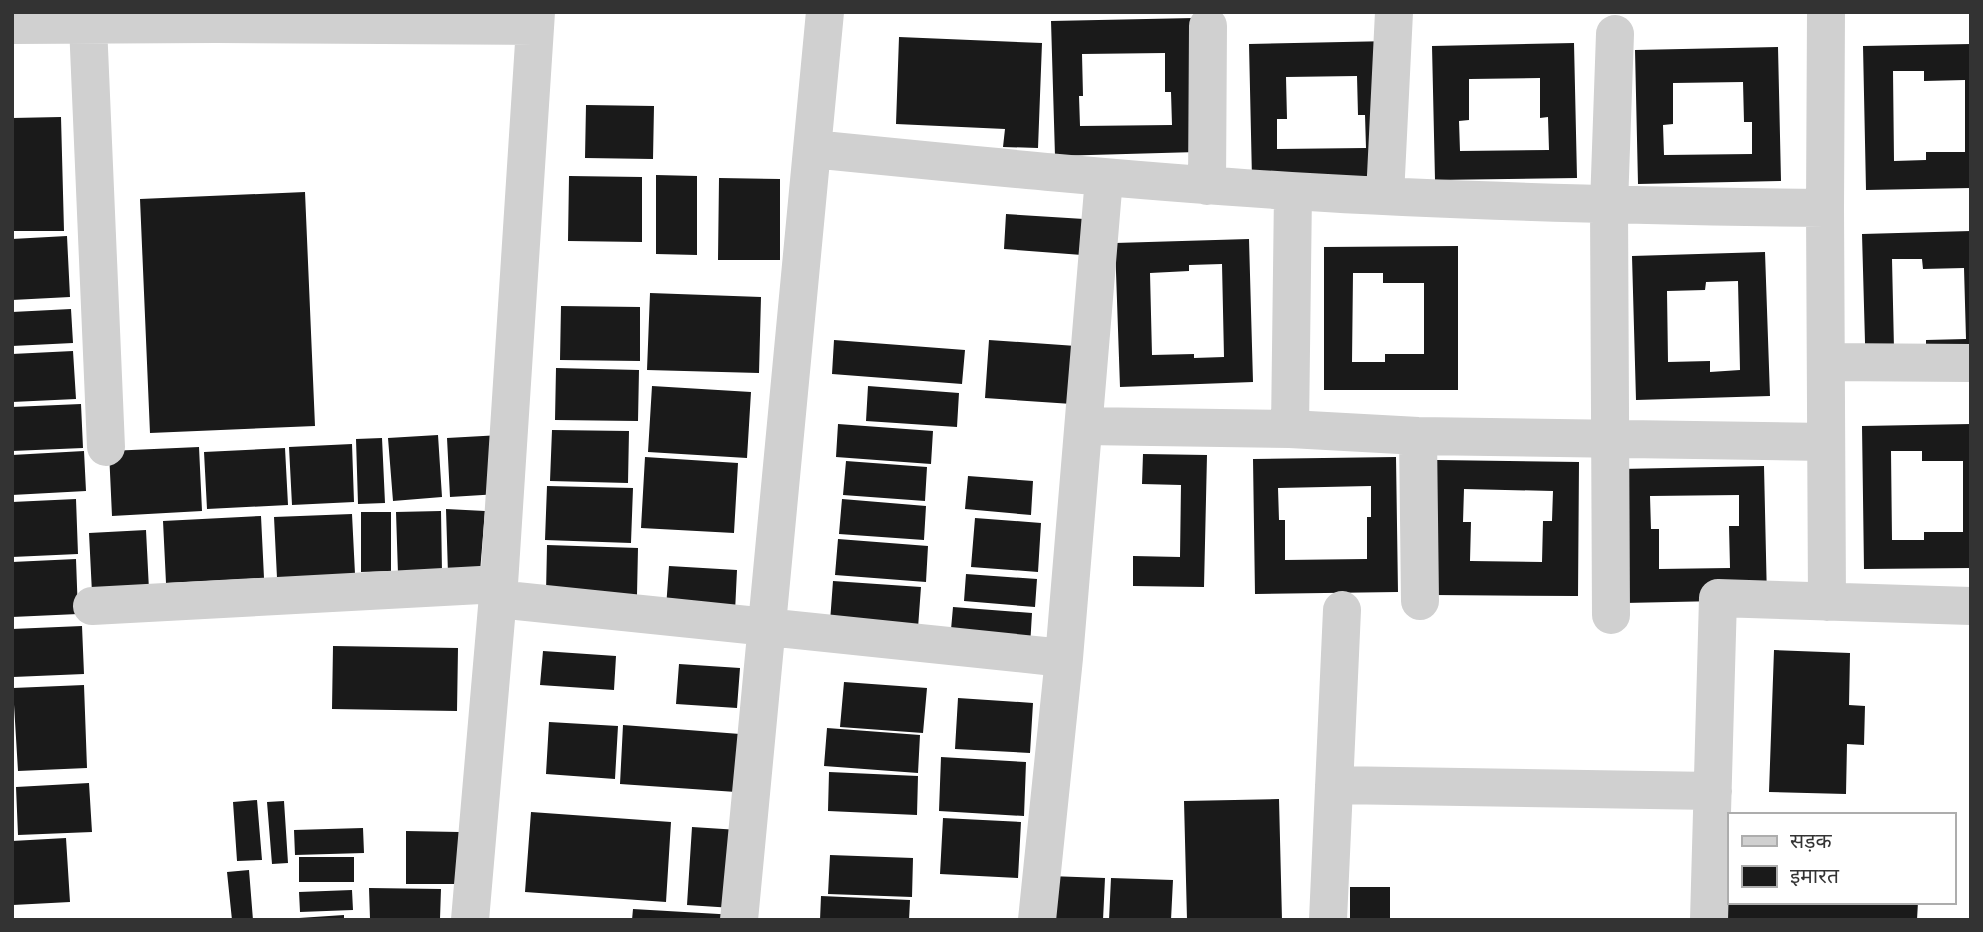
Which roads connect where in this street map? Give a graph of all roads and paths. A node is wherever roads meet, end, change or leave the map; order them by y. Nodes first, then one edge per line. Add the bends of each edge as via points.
1 (825, 12) edge
2 (1394, 12) edge
3 (1826, 12) edge
4 (216, 18) edge
5 (384, 18) edge
6 (535, 19) edge
7 (14, 21) edge
8 (88, 25) junction
9 (1208, 26) dead end
10 (1615, 34) dead end
11 (813, 149) junction
12 (1104, 178) junction
13 (1207, 186) junction
14 (1293, 191) junction
15 (1385, 196) junction
16 (1609, 205) junction
17 (1825, 208) junction
18 (1826, 362) junction
19 (1971, 363) edge
20 (1084, 426) junction
21 (1290, 429) junction
22 (1418, 436) junction
23 (1610, 438) junction
24 (1826, 442) junction
25 (106, 447) dead end
26 (498, 592) junction
27 (1420, 601) dead end
28 (1827, 602) junction
29 (92, 606) dead end
30 (1971, 606) edge
31 (1342, 610) dead end
32 (1611, 615) dead end
33 (766, 627) junction
34 (1064, 658) junction
35 (1334, 785) junction
36 (1713, 791) junction
37 (470, 920) edge
38 (739, 920) edge
39 (1037, 920) edge
40 (1328, 920) edge
41 (1709, 920) edge

1 - 11 street
2 - 15 street
3 - 17 street
4 - 5 street
4 - 8 street
5 - 6 street
6 - 26 street
7 - 8 street
8 - 25 street
9 - 13 street
10 - 16 street
11 - 12 street
11 - 33 street
12 - 13 street
12 - 20 street
13 - 14 street
14 - 15 street
14 - 21 street
15 - 16 street
16 - 17 street
16 - 23 street
17 - 18 street
18 - 19 street
18 - 24 street
20 - 21 street
20 - 34 street
21 - 22 street
22 - 23 street
22 - 27 street
23 - 24 street
23 - 32 street
24 - 28 street
26 - 29 street
26 - 33 street
26 - 37 street
28 - 30 street
28 - 36 street via 1718,598
31 - 35 street
33 - 34 street
33 - 38 street
34 - 39 street
35 - 36 street
35 - 40 street
36 - 41 street

